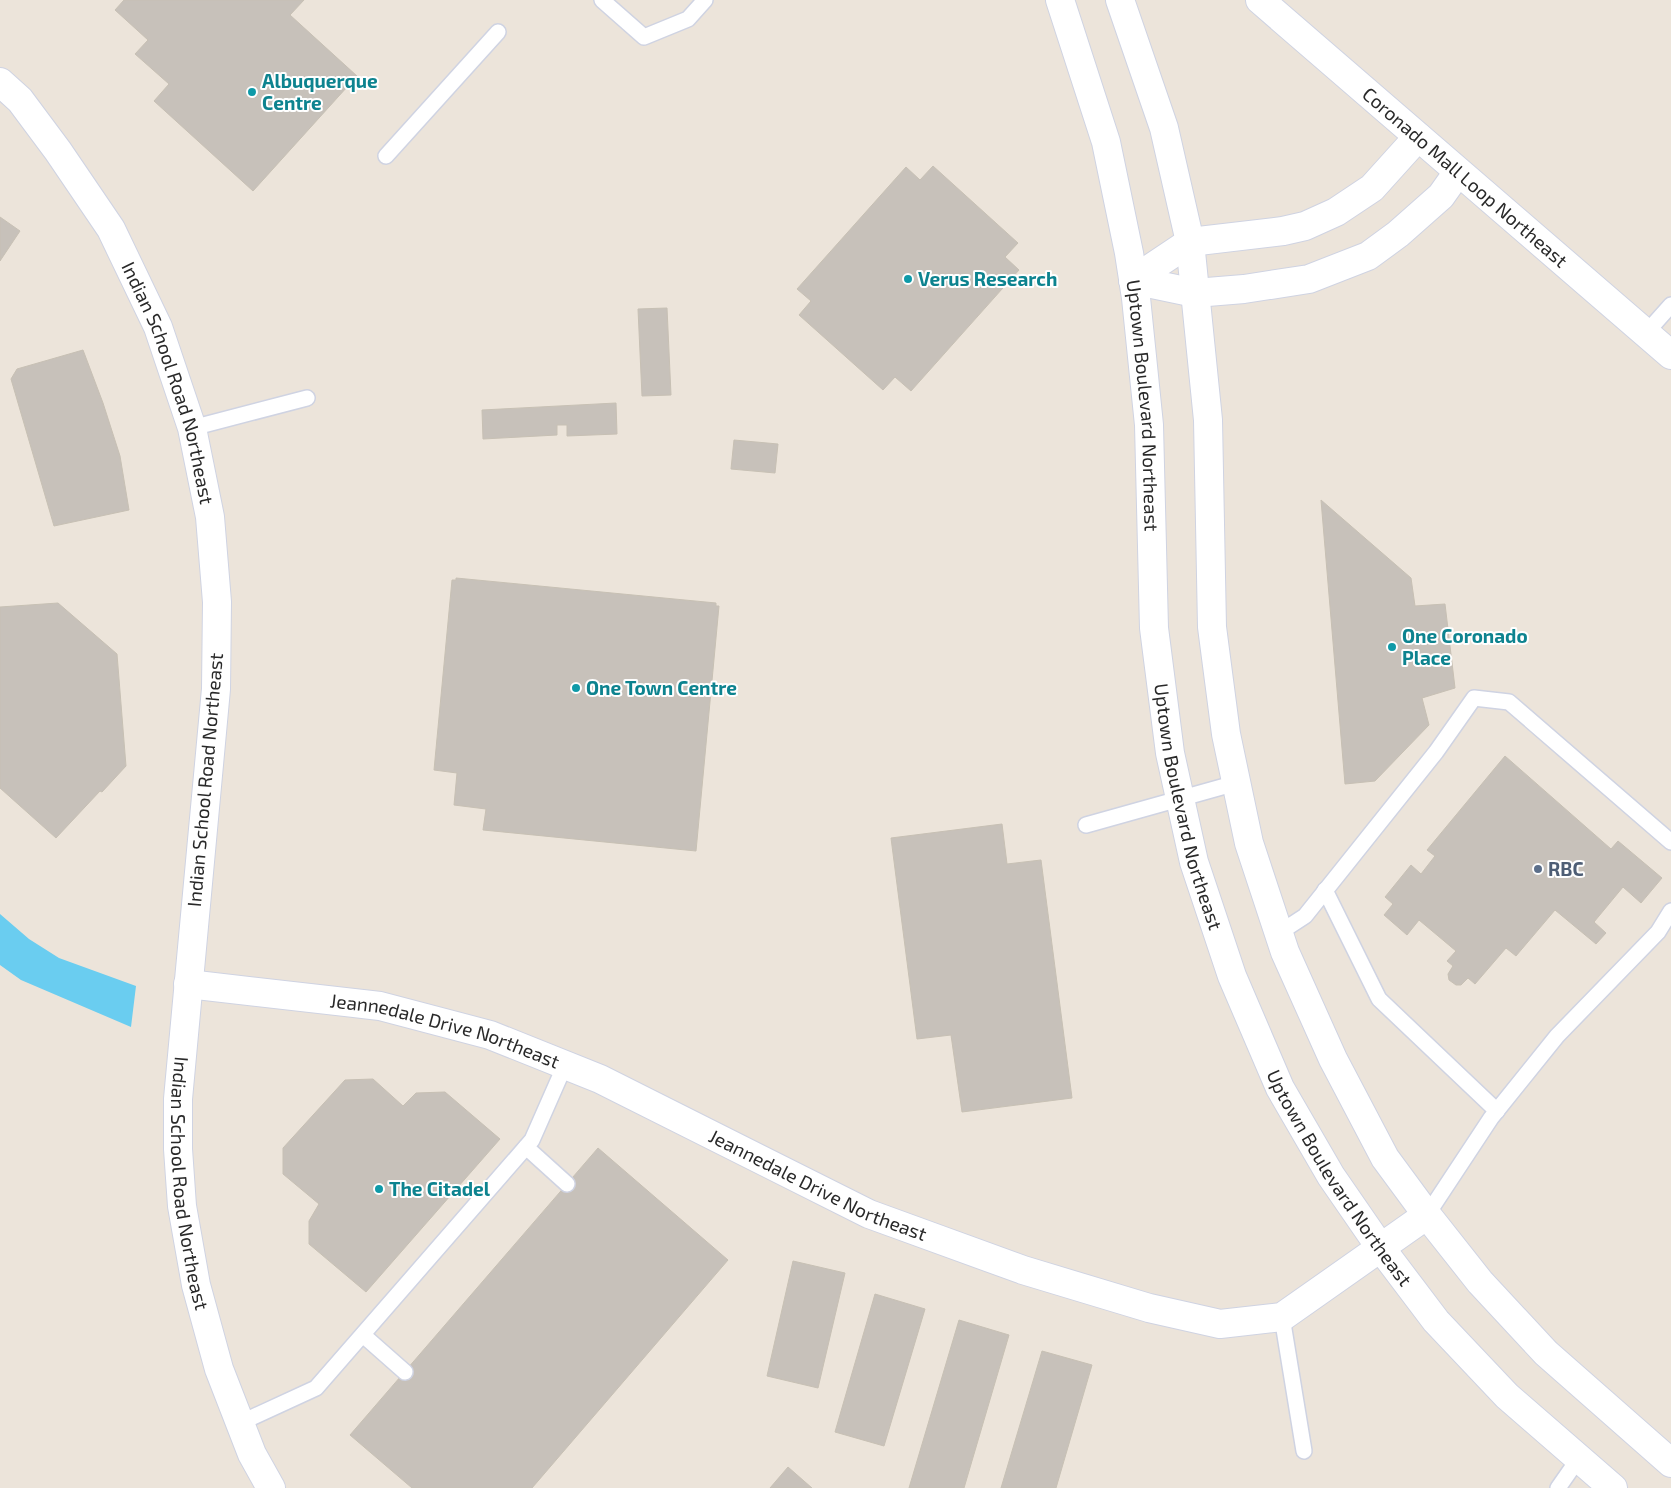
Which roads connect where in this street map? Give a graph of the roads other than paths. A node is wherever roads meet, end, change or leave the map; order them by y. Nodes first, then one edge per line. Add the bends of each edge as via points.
1 (602, 0) edge
2 (705, 0) edge
3 (1060, 0) edge
4 (1120, 0) edge
5 (1260, 0) edge
6 (498, 32) dead end
7 (0, 82) edge
8 (1418, 137) junction
9 (386, 156) dead end
10 (1458, 172) junction
11 (1190, 242) junction
12 (1133, 280) junction
13 (1195, 293) junction
14 (1671, 305) edge
15 (1646, 333) junction
16 (1671, 355) edge
17 (307, 398) dead end
18 (192, 428) junction
19 (1236, 783) junction
20 (1180, 798) junction
21 (1086, 825) dead end
22 (1671, 842) edge
23 (1326, 890) junction
24 (1671, 911) edge
25 (1279, 933) junction
26 (188, 984) junction
27 (565, 1065) junction
28 (1497, 1111) junction
29 (526, 1147) junction
30 (567, 1184) dead end
31 (1427, 1215) junction
32 (1380, 1247) junction
33 (1282, 1318) junction
34 (362, 1335) junction
35 (405, 1372) dead end
36 (240, 1423) junction
37 (1304, 1451) dead end
38 (1579, 1458) junction
39 (1671, 1463) edge
40 (271, 1488) edge
41 (1558, 1488) edge
42 (1613, 1488) edge

1 - 2 lane via 644,37 688,20
3 - 12 street, Uptown Boulevard Northeast via 1106,142
4 - 11 street via 1164,128
5 - 8 street, Coronado Mall Loop Northeast
6 - 9 lane
7 - 18 street, Indian School Road Northeast via 20,100 111,229 158,327
8 - 10 street, Coronado Mall Loop Northeast
8 - 11 street via 1372,188 1336,212 1305,226 1283,231
10 - 13 street via 1441,196 1368,256 1309,278
10 - 15 street, Coronado Mall Loop Northeast
11 - 12 street
11 - 13 street
12 - 13 street
12 - 20 street, Uptown Boulevard Northeast via 1149,425 1154,628 1170,753
13 - 19 street via 1208,420 1212,627
14 - 15 lane
15 - 16 street, Coronado Mall Loop Northeast
17 - 18 lane
18 - 26 street, Indian School Road Northeast via 210,518 216,602 216,689
19 - 20 lane
19 - 25 street via 1249,843
20 - 21 lane
20 - 32 street, Uptown Boulevard Northeast via 1194,862 1232,976 1280,1088 1330,1176
22 - 23 lane via 1509,702 1474,698 1436,752
23 - 25 lane via 1305,916
23 - 28 lane via 1379,999
24 - 28 lane via 1658,932 1557,1036
25 - 31 street via 1333,1059 1380,1150
26 - 27 street, Jeannedale Drive Northeast via 380,1006 490,1034
26 - 36 street, Indian School Road Northeast via 178,1099 182,1206 196,1285 219,1368
27 - 29 lane
27 - 33 street, Jeannedale Drive Northeast via 869,1214 1023,1270 1149,1308 1220,1324
28 - 31 lane
29 - 30 lane
29 - 34 lane
31 - 32 street
31 - 39 street via 1480,1282 1546,1353
32 - 33 street
32 - 38 street, Uptown Boulevard Northeast via 1436,1321 1507,1396
33 - 37 lane
34 - 35 lane
34 - 36 lane via 316,1388
36 - 40 street, Indian School Road Northeast via 252,1454
38 - 41 lane
38 - 42 street, Uptown Boulevard Northeast

